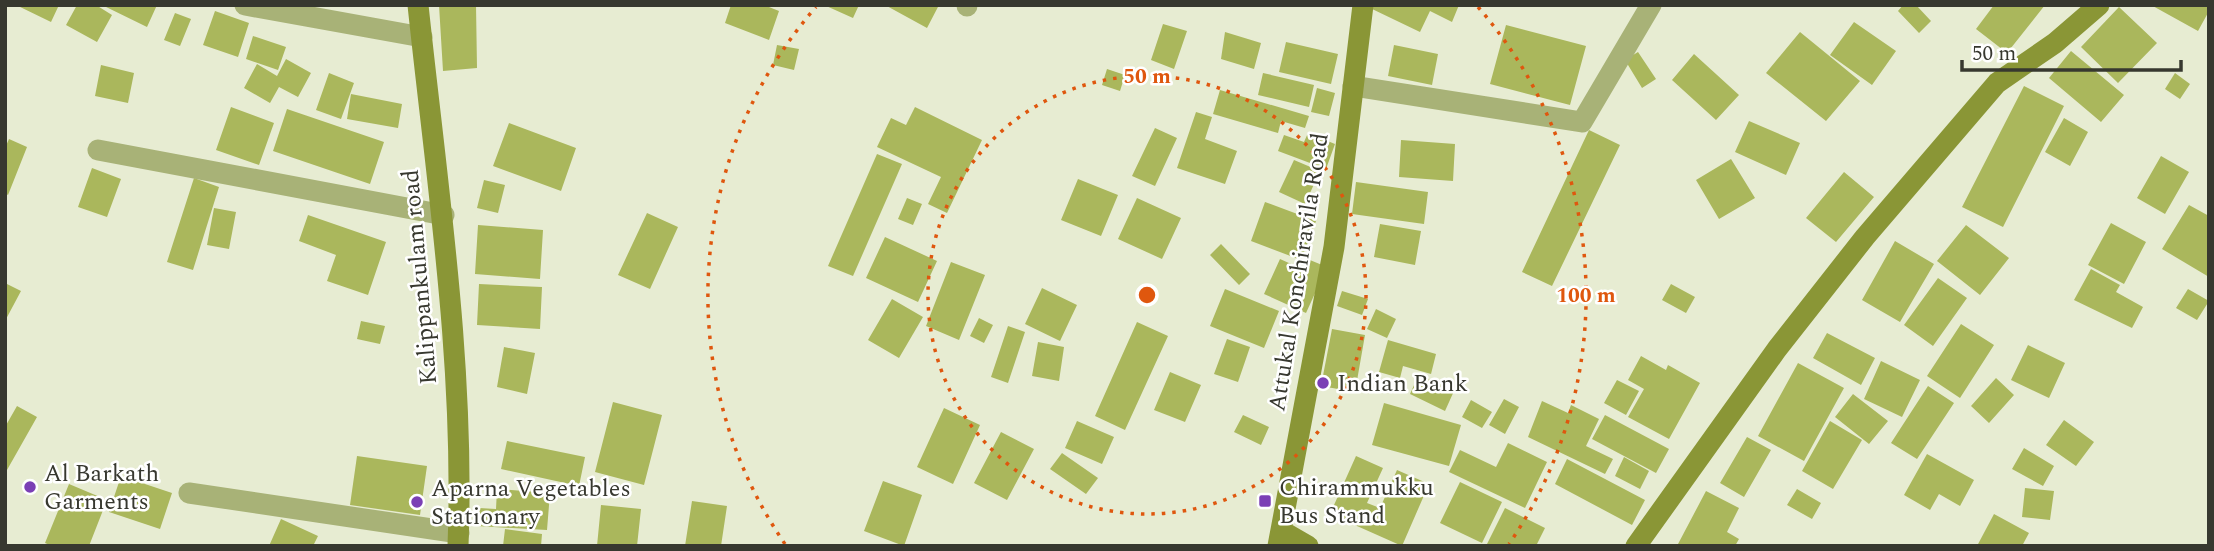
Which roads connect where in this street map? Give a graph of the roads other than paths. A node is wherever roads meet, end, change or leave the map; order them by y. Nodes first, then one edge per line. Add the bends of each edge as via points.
1 (244, 5) edge
2 (418, 5) edge
3 (1363, 5) edge
4 (1651, 5) edge
5 (2099, 5) edge
6 (422, 37) junction
7 (1353, 86) junction
8 (98, 150) dead end
9 (444, 215) junction
10 (188, 493) dead end
11 (1280, 538) edge
12 (458, 540) edge
13 (1308, 546) edge
14 (1636, 546) edge

1 - 6 street
2 - 6 street, Kalippankulam road
3 - 7 street, Attukal Konchiravila Road
4 - 7 street via 1582,122
5 - 14 street via 1997,83 1865,237 1777,349
6 - 9 street, Kalippankulam road
7 - 11 street, Attukal Konchiravila Road via 1334,247
8 - 9 street
9 - 12 street, Kalippankulam road via 458,425
10 - 12 street
11 - 13 street

